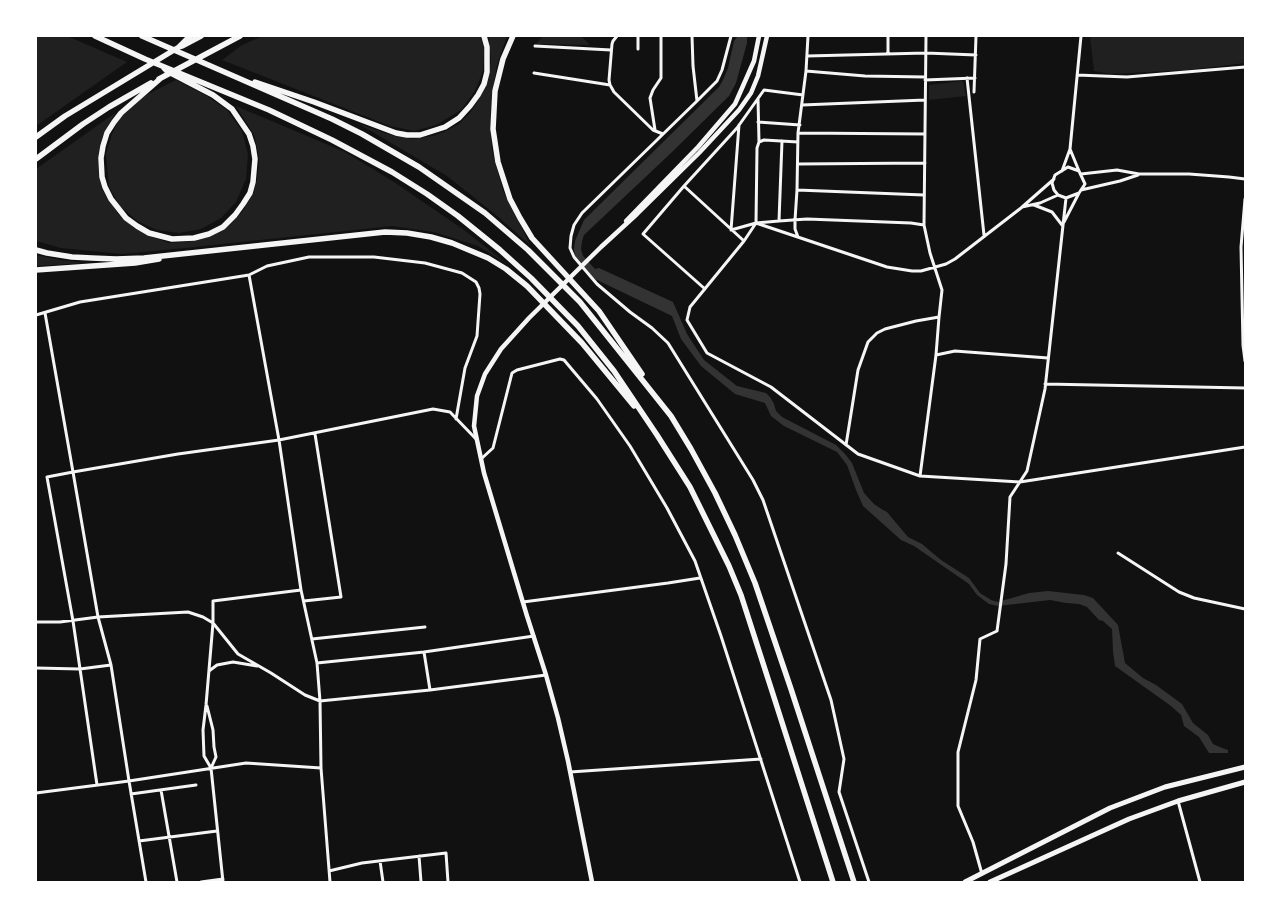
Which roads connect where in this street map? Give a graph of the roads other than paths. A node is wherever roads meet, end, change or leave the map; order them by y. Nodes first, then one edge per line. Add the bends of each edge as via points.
1 (95, 36) edge
2 (142, 36) edge
3 (152, 36) edge
4 (190, 36) edge
5 (201, 36) edge
6 (240, 36) edge
7 (484, 36) edge
8 (512, 36) edge
9 (617, 36) edge
10 (638, 36) edge
11 (661, 36) edge
12 (692, 36) edge
13 (730, 36) edge
14 (759, 36) edge
15 (766, 36) edge
16 (808, 36) edge
17 (888, 36) edge
18 (926, 36) edge
19 (976, 36) edge
20 (1081, 36) edge
21 (535, 46) dead end
22 (180, 47) junction
23 (638, 49) dead end
24 (611, 50) junction
25 (926, 53) junction
26 (888, 54) junction
27 (976, 55) junction
28 (807, 56) junction
29 (188, 57) junction
30 (161, 65) junction
31 (1245, 67) edge
32 (218, 70) junction
33 (806, 71) junction
34 (534, 73) dead end
35 (1077, 75) junction
36 (161, 78) junction
37 (925, 78) junction
38 (967, 78) junction
39 (975, 78) junction
40 (610, 85) junction
41 (974, 92) dead end
42 (803, 95) junction
43 (758, 99) junction
44 (925, 100) junction
45 (697, 102) junction
46 (802, 105) junction
47 (758, 122) junction
48 (800, 125) junction
49 (739, 126) junction
50 (655, 130) junction
51 (663, 134) junction
52 (798, 134) junction
53 (925, 134) junction
54 (36, 137) edge
55 (782, 141) junction
56 (759, 142) junction
57 (798, 142) junction
58 (1070, 149) junction
59 (36, 159) edge
60 (925, 163) junction
61 (798, 164) junction
62 (1062, 171) junction
63 (1080, 173) junction
64 (1139, 174) junction
65 (1054, 179) junction
66 (1245, 179) edge
67 (684, 186) junction
68 (797, 190) junction
69 (1081, 190) junction
70 (1079, 193) junction
71 (924, 195) junction
72 (1058, 195) junction
73 (1066, 198) junction
74 (1245, 199) edge
75 (1034, 204) junction
76 (1021, 208) junction
77 (795, 220) junction
78 (779, 221) junction
79 (756, 223) junction
80 (924, 225) junction
81 (1062, 225) junction
82 (731, 230) junction
83 (984, 235) junction
84 (798, 237) junction
85 (744, 241) junction
86 (601, 247) junction
87 (228, 248) junction
88 (36, 250) edge
89 (934, 268) junction
90 (36, 270) edge
91 (249, 275) junction
92 (705, 289) junction
93 (45, 313) junction
94 (36, 315) edge
95 (939, 317) junction
96 (936, 355) junction
97 (1048, 358) junction
98 (1245, 361) edge
99 (1045, 384) junction
100 (1245, 388) edge
101 (671, 416) junction
102 (456, 418) junction
103 (315, 434) junction
104 (657, 435) junction
105 (279, 440) junction
106 (477, 440) junction
107 (846, 445) junction
108 (1245, 447) edge
109 (481, 459) junction
110 (73, 472) junction
111 (920, 476) junction
112 (1020, 482) junction
113 (1118, 553) dead end
114 (700, 578) junction
115 (302, 590) junction
116 (304, 601) junction
117 (523, 602) junction
118 (1245, 609) edge
119 (98, 618) junction
120 (73, 621) junction
121 (36, 622) edge
122 (213, 623) junction
123 (424, 627) dead end
124 (534, 636) junction
125 (312, 639) junction
126 (424, 652) junction
127 (317, 663) junction
128 (111, 665) junction
129 (261, 667) junction
130 (36, 668) edge
131 (80, 669) junction
132 (209, 671) junction
133 (546, 675) junction
134 (430, 690) junction
135 (320, 701) junction
136 (206, 705) junction
137 (761, 759) junction
138 (1245, 767) edge
139 (211, 768) junction
140 (321, 768) junction
141 (570, 772) junction
142 (129, 781) junction
143 (1245, 782) edge
144 (196, 785) dead end
145 (97, 786) junction
146 (161, 790) junction
147 (36, 793) edge
148 (131, 794) junction
149 (1178, 801) junction
150 (217, 831) junction
151 (170, 837) junction
152 (139, 841) junction
153 (418, 856) junction
154 (380, 861) junction
155 (329, 871) junction
156 (982, 874) junction
157 (223, 881) edge
158 (146, 882) edge
159 (177, 882) edge
160 (201, 882) edge
161 (330, 882) edge
162 (383, 882) edge
163 (421, 882) edge
164 (448, 882) edge
165 (592, 882) edge
166 (800, 882) edge
167 (833, 882) edge
168 (854, 882) edge
169 (869, 882) edge
170 (965, 882) edge
171 (992, 882) edge
172 (1200, 882) edge

1 - 30 highway
2 - 29 highway
3 - 29 highway
4 - 22 highway
5 - 22 highway
6 - 36 highway
7 - 32 highway via 487,72 478,95 459,118 445,127 420,135 396,133
8 - 101 highway via 495,91 493,129 498,162 510,199 532,238 599,311
9 - 24 street
10 - 23 street
11 - 50 street via 661,78 650,98
12 - 45 street
13 - 45 street via 717,81
14 - 86 main road via 754,61 735,104 698,147
15 - 86 main road via 758,76 751,93 739,110
16 - 28 street
17 - 26 street
18 - 25 street
19 - 27 street
20 - 35 street
21 - 24 street
22 - 54 highway via 65,116
24 - 40 street
25 - 26 street
25 - 27 street
25 - 37 street
26 - 28 street
27 - 39 street
28 - 33 street
29 - 32 highway
30 - 36 highway via 232,109 249,134 253,146 253,182 243,204 223,227 194,238 172,239 148,233 136,226 119,210 102,177 101,158 107,133 121,112
30 - 104 highway via 262,107 332,140 392,172 458,216 531,278 578,326 614,371
31 - 35 street via 1127,77
32 - 101 highway via 362,134 419,167 485,213 528,250 580,302
33 - 37 street
33 - 42 street
34 - 40 street
35 - 58 street
36 - 59 highway via 109,107
37 - 38 street
37 - 44 street
38 - 39 street
38 - 83 street
39 - 41 street
40 - 50 street via 614,92
42 - 43 street via 764,90
42 - 46 street
43 - 47 street
43 - 49 street
44 - 46 street
44 - 53 street
45 - 51 street
46 - 48 street
47 - 48 street
47 - 56 street
48 - 52 street
49 - 67 street
49 - 82 street
50 - 51 street
51 - 169 street via 582,213 574,225 570,248 574,257 597,284 668,343 763,500 831,700 844,759 839,792
52 - 53 street
52 - 57 street
53 - 60 street
55 - 56 street
55 - 57 street
55 - 78 street
56 - 79 street
57 - 61 street
58 - 62 street
58 - 63 street
60 - 61 street
60 - 71 street
61 - 68 street
62 - 63 street via 1068,167
62 - 65 street via 1055,175
63 - 64 street via 1117,170
63 - 69 street via 1085,184
64 - 66 street via 1189,174
64 - 69 street
65 - 72 street via 1052,183
65 - 76 street
67 - 82 street
67 - 92 street via 643,234
68 - 71 street
68 - 77 street
69 - 70 street
70 - 73 street
70 - 81 street
71 - 80 street
72 - 73 street
72 - 75 street
73 - 81 street
74 - 98 street via 1241,247
75 - 76 street
75 - 81 street via 1052,212
76 - 83 street
77 - 78 street
77 - 80 street
77 - 84 street
78 - 79 street
79 - 82 street
79 - 84 street
79 - 85 street
80 - 89 street
81 - 97 street
82 - 85 street
83 - 89 street via 955,259
84 - 89 street via 887,267 912,271
85 - 92 street
86 - 106 main road via 501,349 485,374 477,396 474,426
87 - 88 highway via 116,259
87 - 90 highway via 135,263
87 - 104 highway via 384,232 407,233 452,242 506,269 527,286 582,343
89 - 95 street via 942,290
91 - 93 street via 80,302
91 - 102 street via 267,266 308,258 374,257 425,263 462,272 476,282 480,294 477,336 465,368
91 - 105 street
92 - 107 street via 690,307 687,320 707,353 771,388
93 - 94 street
93 - 110 street
95 - 96 street
95 - 107 street via 885,329 868,342 858,370
96 - 97 street via 955,351
96 - 111 street
97 - 99 street
99 - 100 street
99 - 112 street via 1027,471
101 - 168 highway via 715,493 754,583
102 - 103 street via 450,412 433,409
102 - 106 street
103 - 105 street
103 - 116 street via 341,597
104 - 167 highway via 690,487 740,595
105 - 110 street
105 - 115 street
106 - 109 main road
107 - 111 street via 858,454
108 - 112 street
109 - 114 street via 493,448 512,373 564,360 597,398 643,466 694,561
109 - 117 main road
110 - 119 street
110 - 120 street via 47,477
111 - 112 street
112 - 156 street via 1010,497 1006,564 997,631 980,639 976,680 958,752 958,806
113 - 118 street via 1179,592 1194,598
114 - 117 street
114 - 137 street
115 - 116 street
115 - 122 street via 213,602
116 - 125 street
117 - 124 main road
119 - 120 street
119 - 122 street via 188,612
119 - 128 street
120 - 121 street
120 - 131 street
122 - 129 street via 238,654
122 - 132 street
123 - 125 street
124 - 126 street
124 - 133 main road
125 - 127 street
126 - 127 street
126 - 134 street
127 - 135 street
128 - 131 street
128 - 142 street
129 - 132 street via 233,662 217,665
129 - 135 street via 305,695
130 - 131 street
131 - 145 street
132 - 136 street
133 - 134 street
133 - 141 main road
134 - 135 street
135 - 140 street
136 - 139 street via 203,730 204,756
136 - 139 street via 213,730 216,757
137 - 141 street
137 - 166 street
138 - 156 main road via 1165,787 1110,808
139 - 140 street via 246,764
139 - 142 street
139 - 150 street
140 - 155 street
141 - 165 main road
142 - 145 street
142 - 148 street
143 - 149 main road
144 - 146 street
145 - 147 street
146 - 148 street
146 - 151 street
148 - 152 street
149 - 171 main road via 1129,819
149 - 172 street
150 - 151 street
150 - 157 street
151 - 152 street
151 - 159 street
152 - 158 street
153 - 154 street
153 - 163 street
153 - 164 street via 446,853
154 - 155 street
154 - 162 street
155 - 161 street
156 - 170 main road
157 - 160 street

